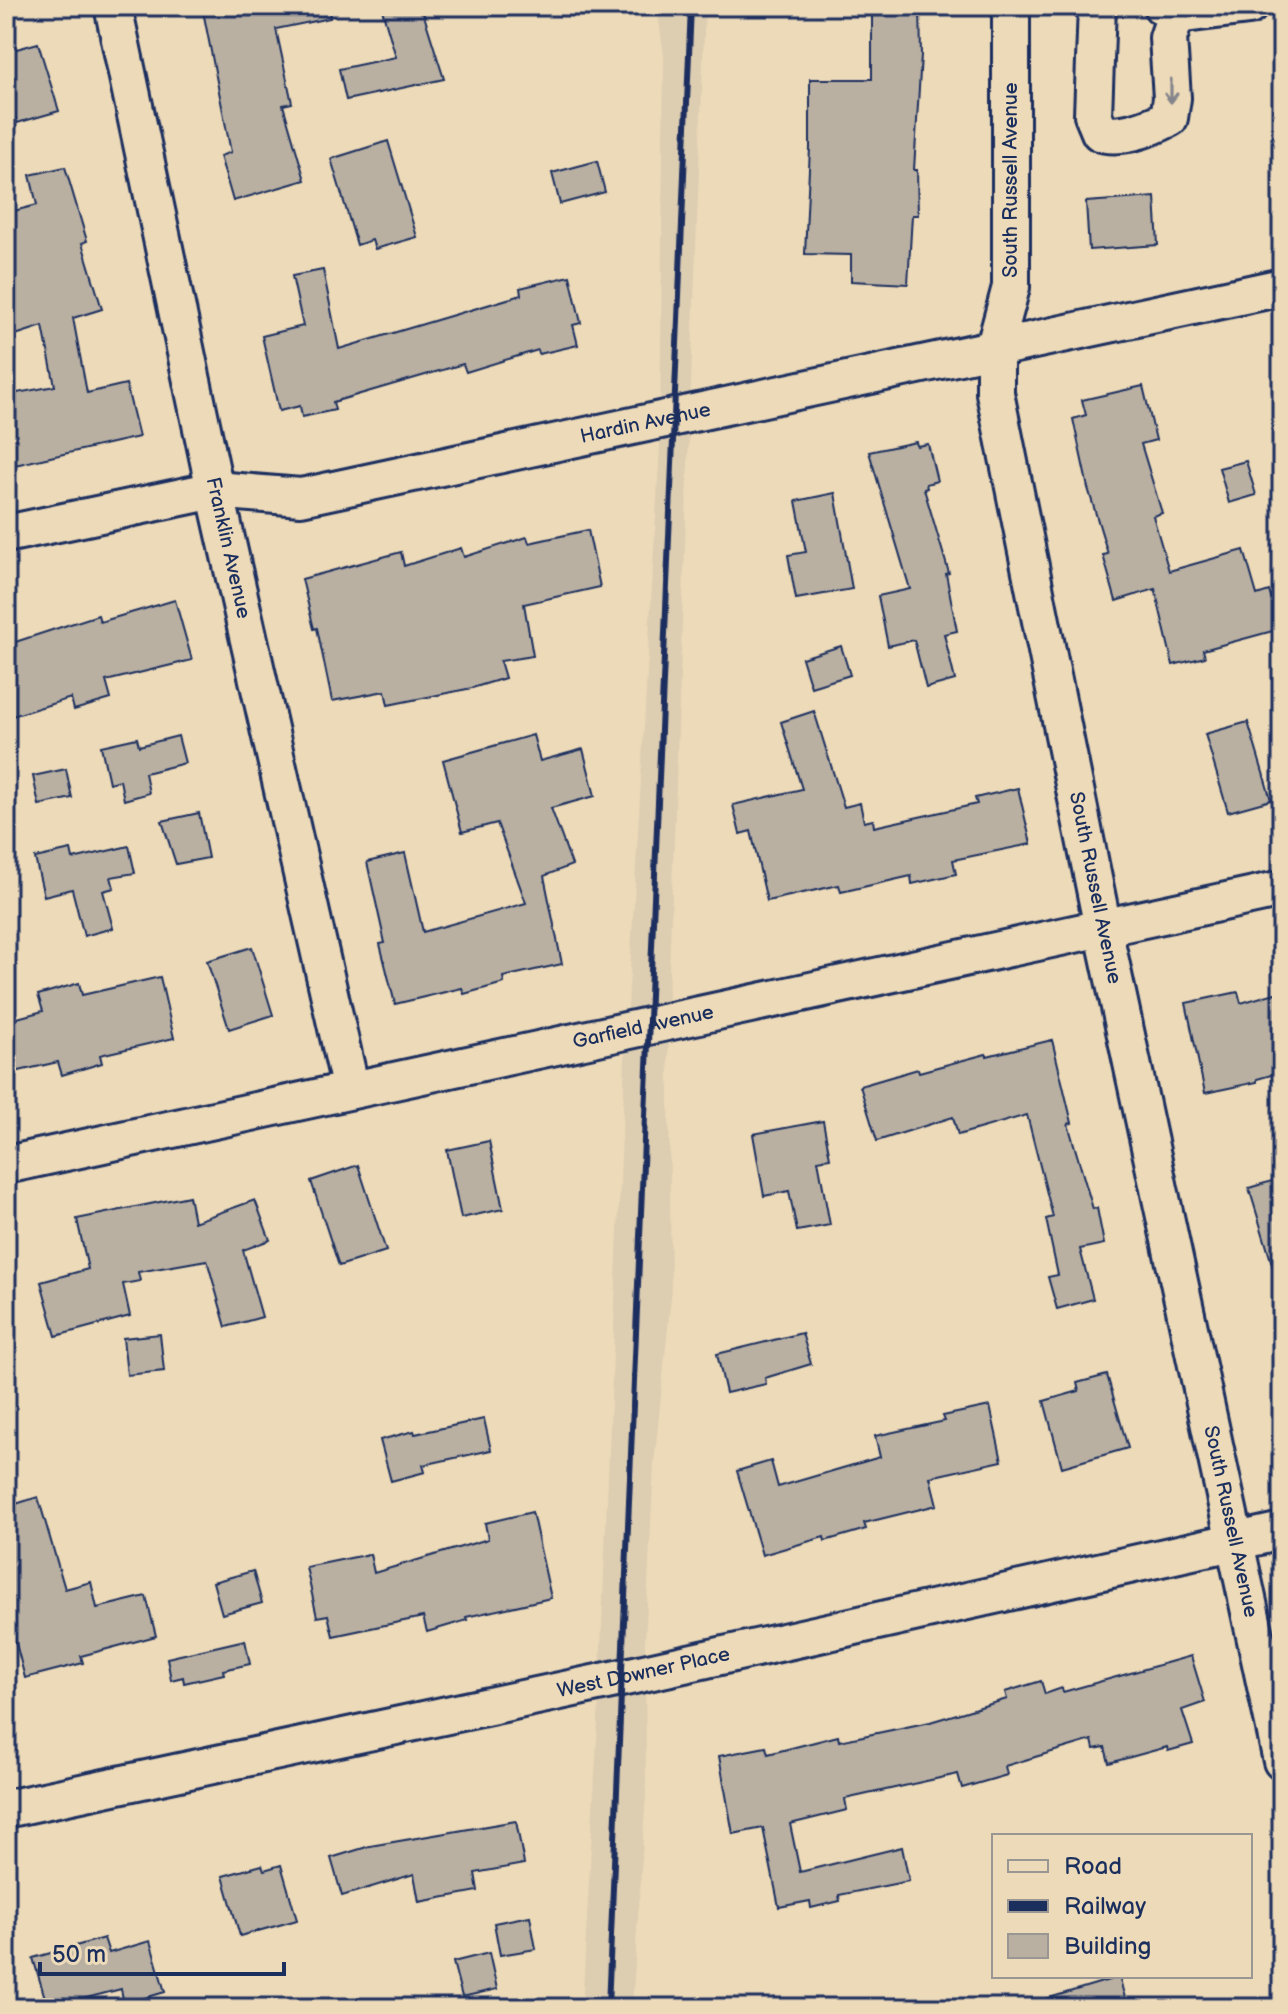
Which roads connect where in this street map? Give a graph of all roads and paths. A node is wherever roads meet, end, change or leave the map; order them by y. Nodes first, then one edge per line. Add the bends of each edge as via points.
1 (113, 6) edge
2 (1011, 6) edge
3 (1097, 6) edge
4 (1249, 6) edge
5 (1169, 10) edge
6 (1282, 287) edge
7 (995, 347) junction
8 (215, 490) junction
9 (6, 534) edge
10 (1282, 889) edge
11 (1103, 928) junction
12 (351, 1090) junction
13 (6, 1165) edge
14 (1282, 1531) edge
15 (1235, 1542) junction
16 (1282, 1761) edge
17 (6, 1809) edge

1 - 8 street, Franklin Avenue
2 - 7 street, South Russell Avenue via 1011,287
5 -> 3 street via 1169,118 1108,135 1100,132 1093,115
4 - 5 street
6 - 7 street, Hardin Avenue
7 - 8 street, Hardin Avenue via 301,497
7 - 11 street, South Russell Avenue via 995,393
8 - 9 street, Hardin Avenue
8 - 12 street, Franklin Avenue
10 - 11 street, Garfield Avenue
11 - 12 street, Garfield Avenue
11 - 15 street, South Russell Avenue
12 - 13 street, Garfield Avenue
14 - 15 street, West Downer Place
15 - 16 street, South Russell Avenue
15 - 17 street, West Downer Place

